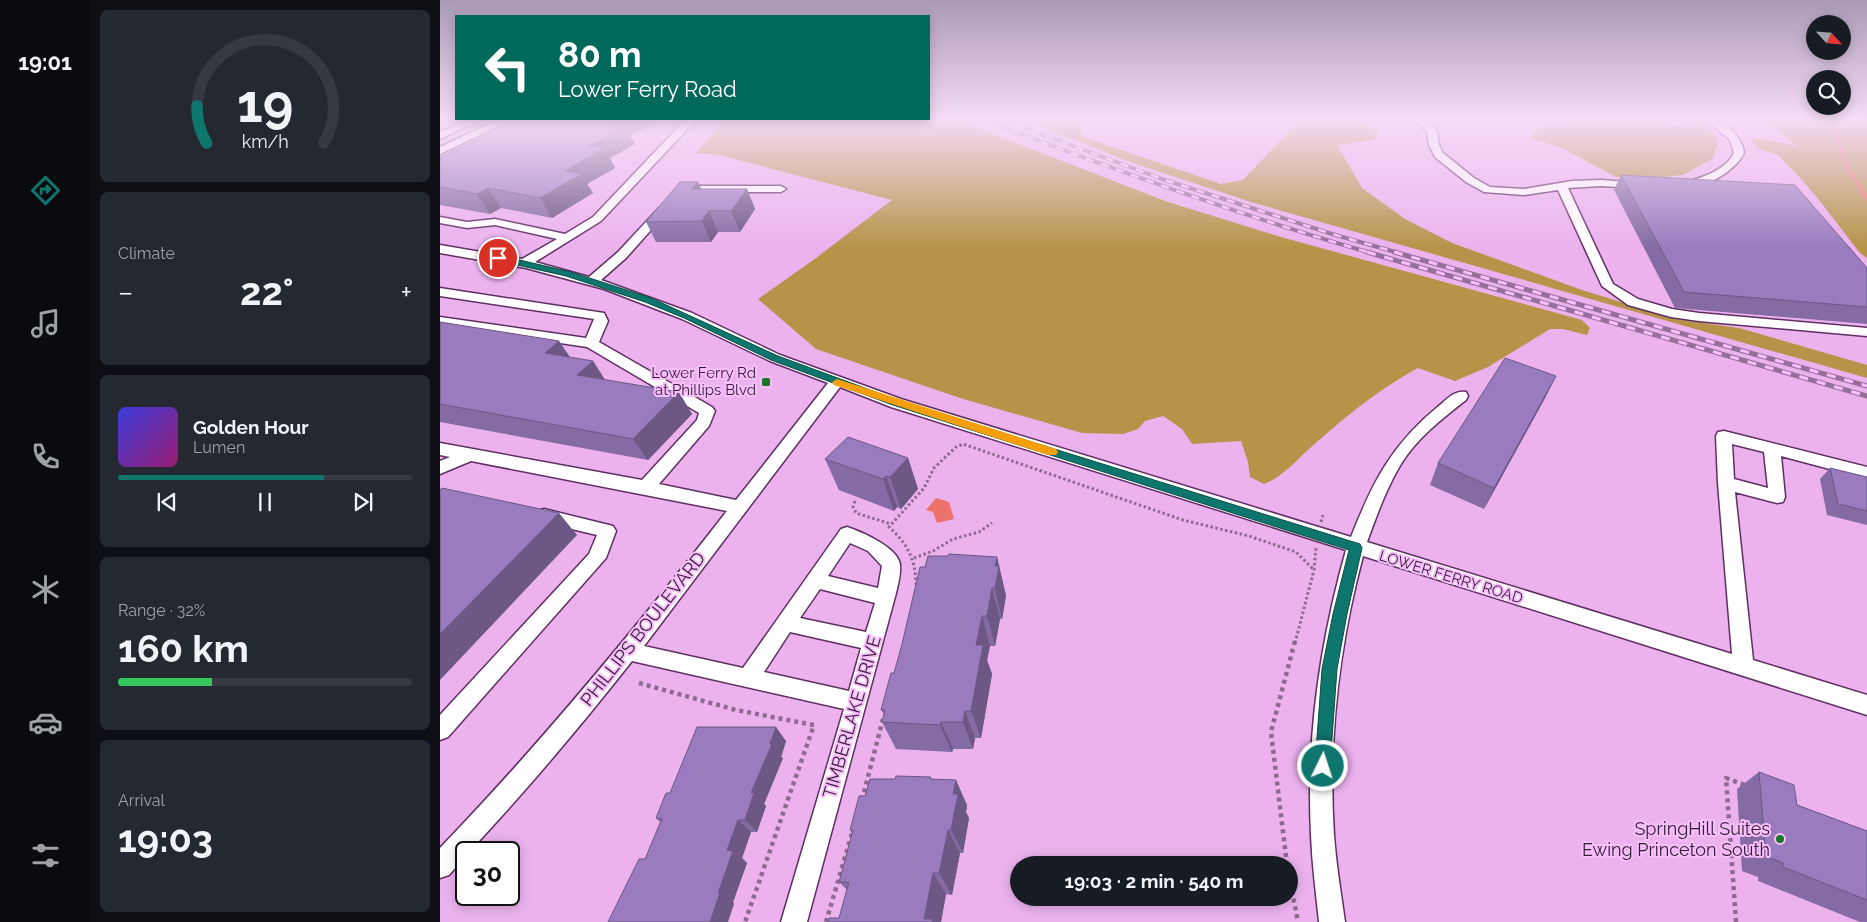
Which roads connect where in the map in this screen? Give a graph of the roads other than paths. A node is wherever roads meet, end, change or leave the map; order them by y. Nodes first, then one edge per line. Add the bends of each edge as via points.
1 (650, 162) edge
2 (1448, 162) edge
3 (1733, 162) edge
4 (1562, 186) junction
5 (1651, 186) edge
6 (1679, 186) edge
7 (781, 189) dead end
8 (440, 220) edge
9 (567, 238) junction
10 (440, 248) edge
11 (525, 263) junction
12 (592, 281) junction
13 (440, 292) edge
14 (440, 322) edge
15 (1867, 332) edge
16 (592, 343) junction
17 (836, 382) junction
18 (1461, 396) dead end
19 (1772, 448) junction
20 (440, 449) edge
21 (469, 455) junction
22 (440, 468) edge
23 (1867, 473) edge
24 (1726, 483) junction
25 (646, 487) junction
26 (739, 507) junction
27 (530, 512) edge
28 (1317, 536) joint
29 (1356, 548) junction
30 (815, 580) junction
31 (886, 598) junction
32 (786, 623) junction
33 (874, 642) junction
34 (627, 651) junction
35 (1742, 666) junction
36 (748, 678) junction
37 (856, 702) junction
38 (1867, 705) edge
39 (440, 730) edge
40 (440, 866) edge
41 (794, 922) edge
42 (1332, 922) edge

1 - 9 street via 597,219
2 - 4 street via 1479,186 1502,192
3 - 6 street via 1704,181
4 - 5 street via 1602,183
4 - 15 street via 1608,286 1633,302 1699,317
7 - 12 street via 697,188 685,191 673,198 622,255
8 - 9 street via 467,225 495,222
9 - 11 street
10 - 11 street, LOWER FERRY ROAD
11 - 12 street, LOWER FERRY ROAD
12 - 17 street, LOWER FERRY ROAD via 656,303 775,358
13 - 16 street via 599,316 601,321
14 - 16 street
16 - 25 street via 707,411 704,422
17 - 26 street, PHILLIPS BOULEVARD
17 - 28 street, LOWER FERRY ROAD
18 - 29 street via 1428,422 1395,460 1379,489
19 - 23 street
19 - 24 street via 1724,436
19 - 24 street via 1777,497
20 - 21 street
21 - 22 street
21 - 25 street
24 - 35 street
25 - 26 street
26 - 34 street, PHILLIPS BOULEVARD
27 - 39 street via 607,531 597,558
28 - 29 street, LOWER FERRY ROAD
29 - 35 street, LOWER FERRY ROAD
29 - 42 street via 1330,669 1322,782 1325,870
30 - 31 street
30 - 31 street, TIMBERLAKE DRIVE via 847,534 874,546 891,564
30 - 32 street
31 - 33 street, TIMBERLAKE DRIVE
32 - 33 street
32 - 36 street
33 - 37 street, TIMBERLAKE DRIVE
34 - 36 street
34 - 40 street, PHILLIPS BOULEVARD via 478,828
35 - 38 street, LOWER FERRY ROAD
36 - 37 street
37 - 41 street, TIMBERLAKE DRIVE

